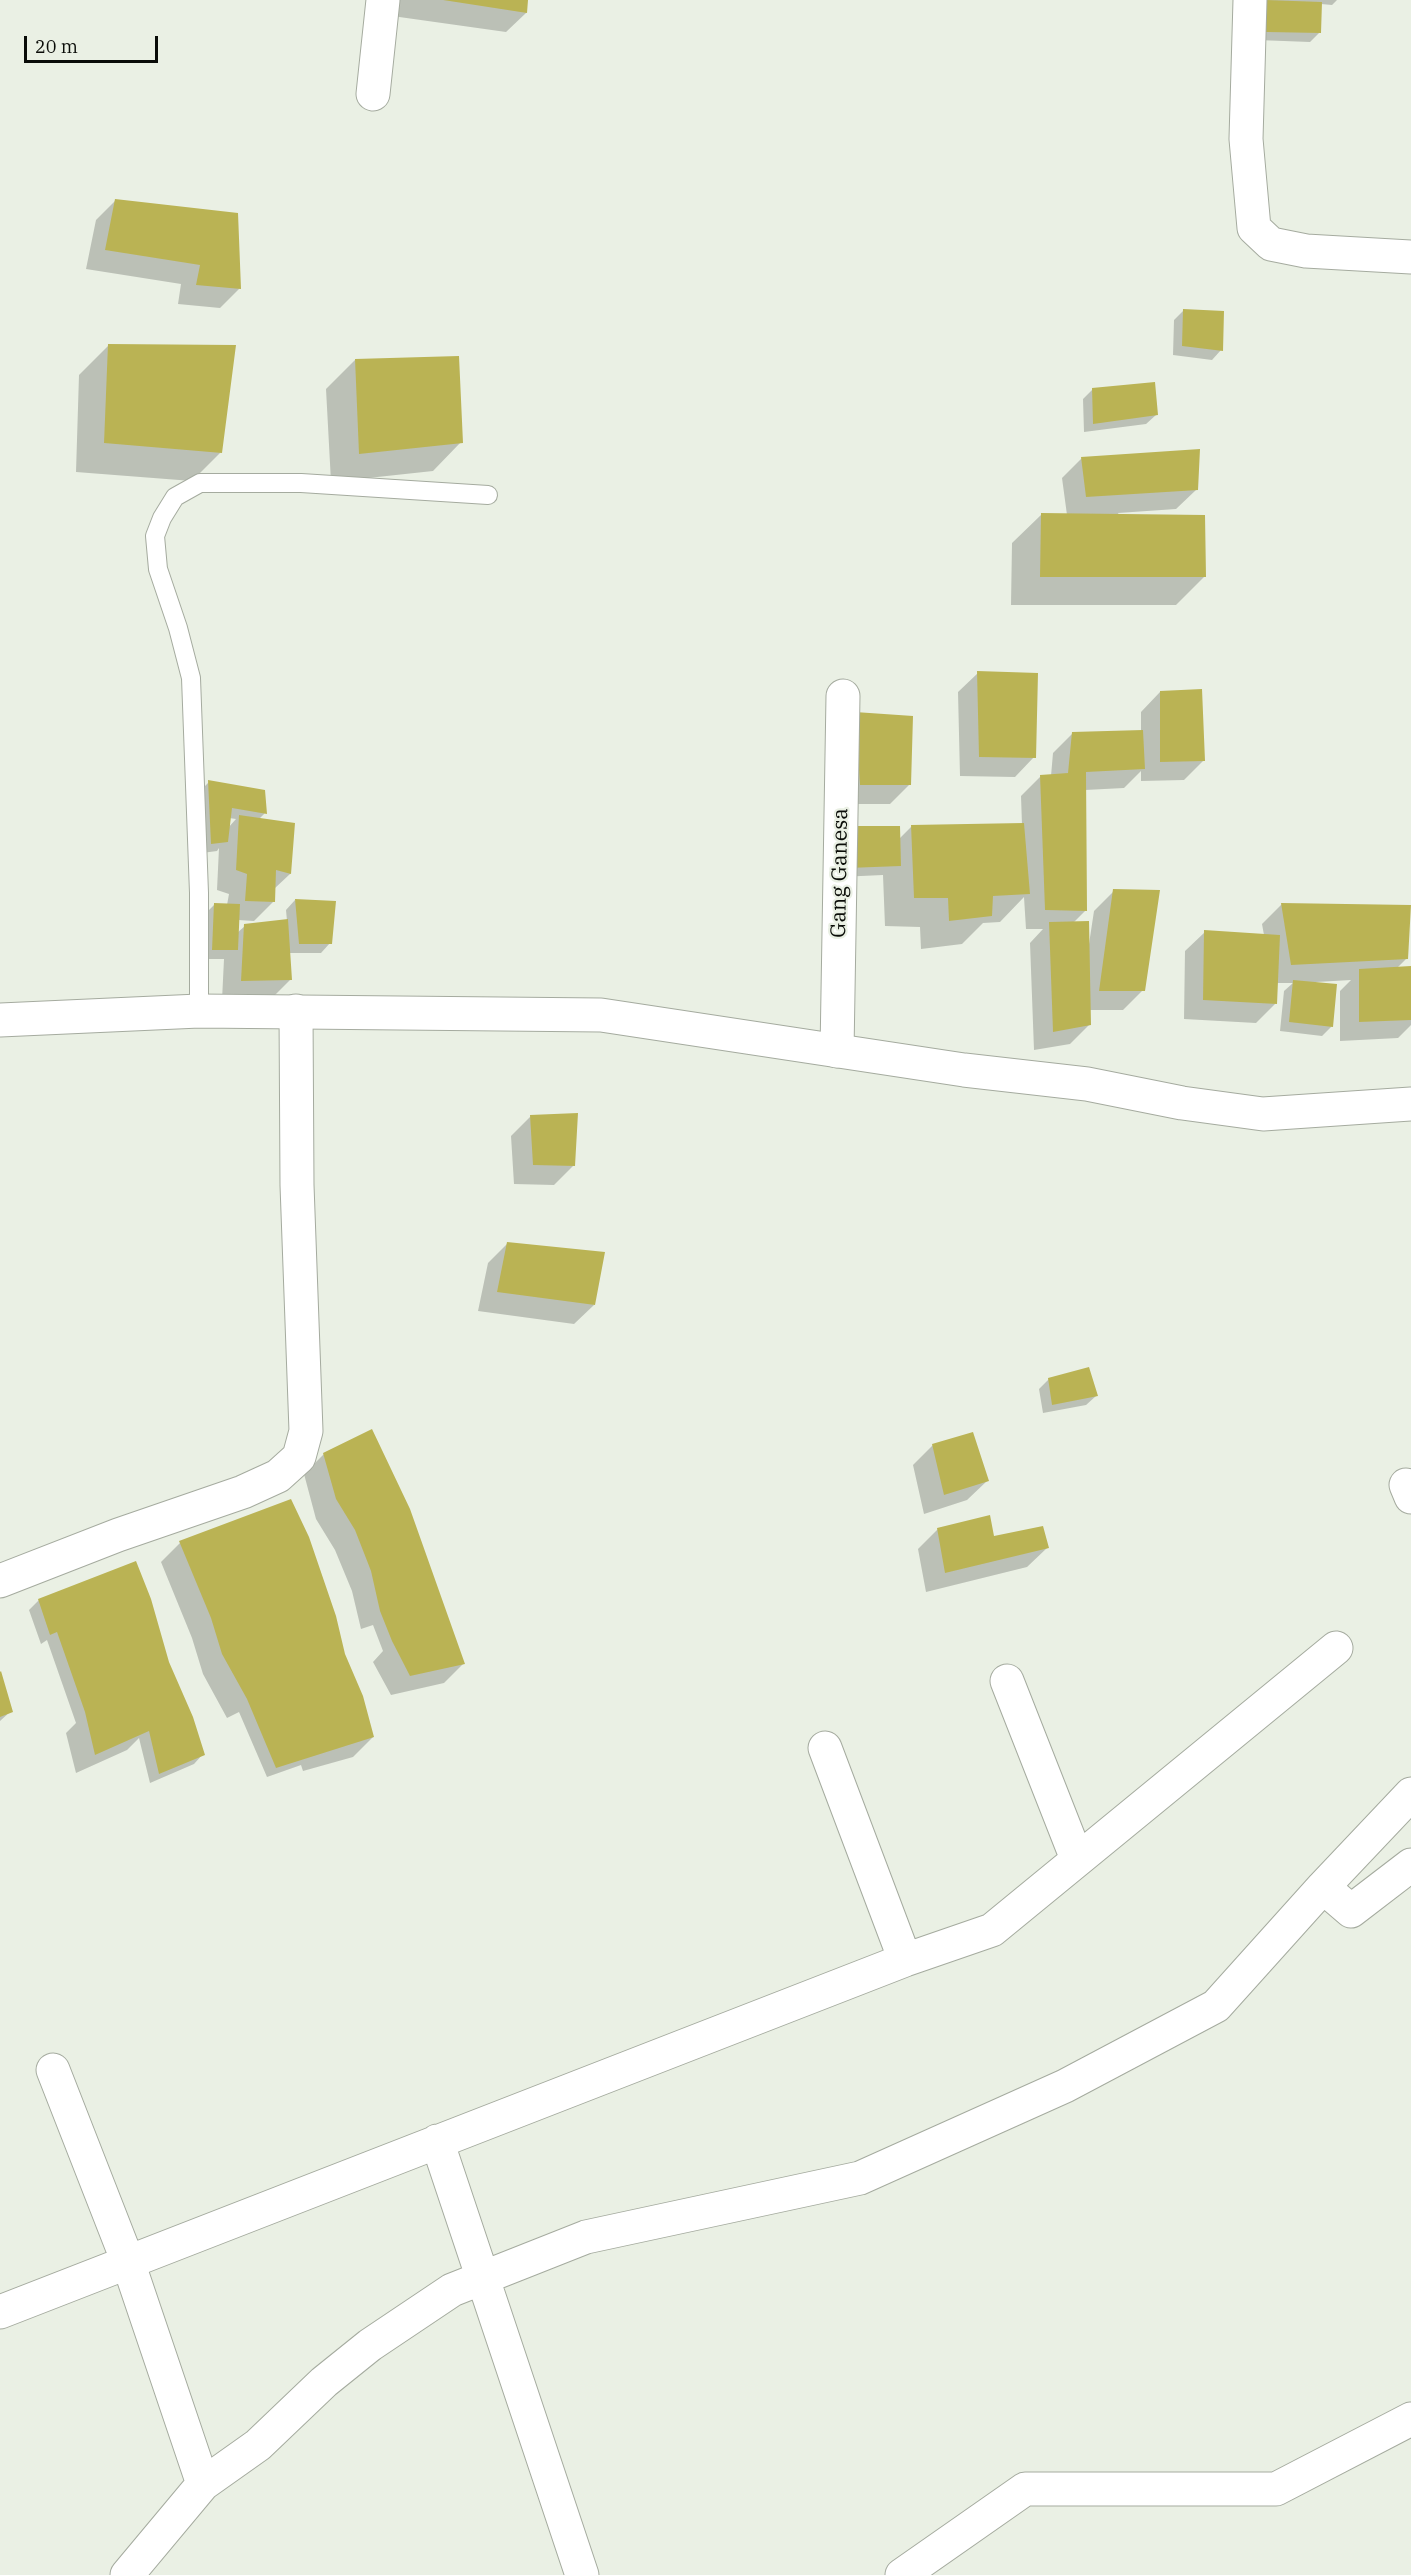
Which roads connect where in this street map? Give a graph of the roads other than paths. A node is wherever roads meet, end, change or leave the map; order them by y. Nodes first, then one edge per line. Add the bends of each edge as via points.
1 (383, 0) edge
2 (1250, 0) edge
3 (373, 94) dead end
4 (1411, 257) edge
5 (488, 495) dead end
6 (843, 696) dead end
7 (200, 1011) junction
8 (296, 1011) junction
9 (0, 1020) edge
10 (837, 1050) junction
11 (1411, 1104) edge
12 (0, 1581) edge
13 (1336, 1648) dead end
14 (1007, 1681) dead end
15 (825, 1748) dead end
16 (1411, 1794) edge
17 (1077, 1859) junction
18 (1411, 1865) edge
19 (1323, 1887) junction
20 (905, 1960) junction
21 (54, 2070) dead end
22 (436, 2141) junction
23 (128, 2262) junction
24 (482, 2278) junction
25 (0, 2312) edge
26 (1411, 2419) edge
27 (203, 2484) junction
28 (128, 2575) edge
29 (582, 2575) edge
30 (902, 2575) edge

1 - 3 street
2 - 4 street via 1246,139 1254,228 1271,244 1306,251
5 - 7 lane via 301,483 200,483 175,497 162,518 155,536 158,569 191,678
6 - 10 street, Gang Ganesa
7 - 8 street
7 - 9 street
8 - 10 street via 602,1015
8 - 12 street via 297,1185 306,1431 298,1457 278,1476 243,1492
10 - 11 street via 1087,1084 1263,1114
13 - 17 street
14 - 17 street
15 - 20 street
16 - 19 street
17 - 20 street via 992,1930
18 - 19 street via 1351,1911
19 - 24 street via 1216,2006 1065,2086 860,2178 586,2237
20 - 22 street
21 - 23 street
22 - 23 street
22 - 24 street
23 - 25 street
23 - 27 street
24 - 27 street via 452,2290 370,2344 258,2445
24 - 29 street
26 - 30 street via 1276,2489 1025,2489
27 - 28 street

